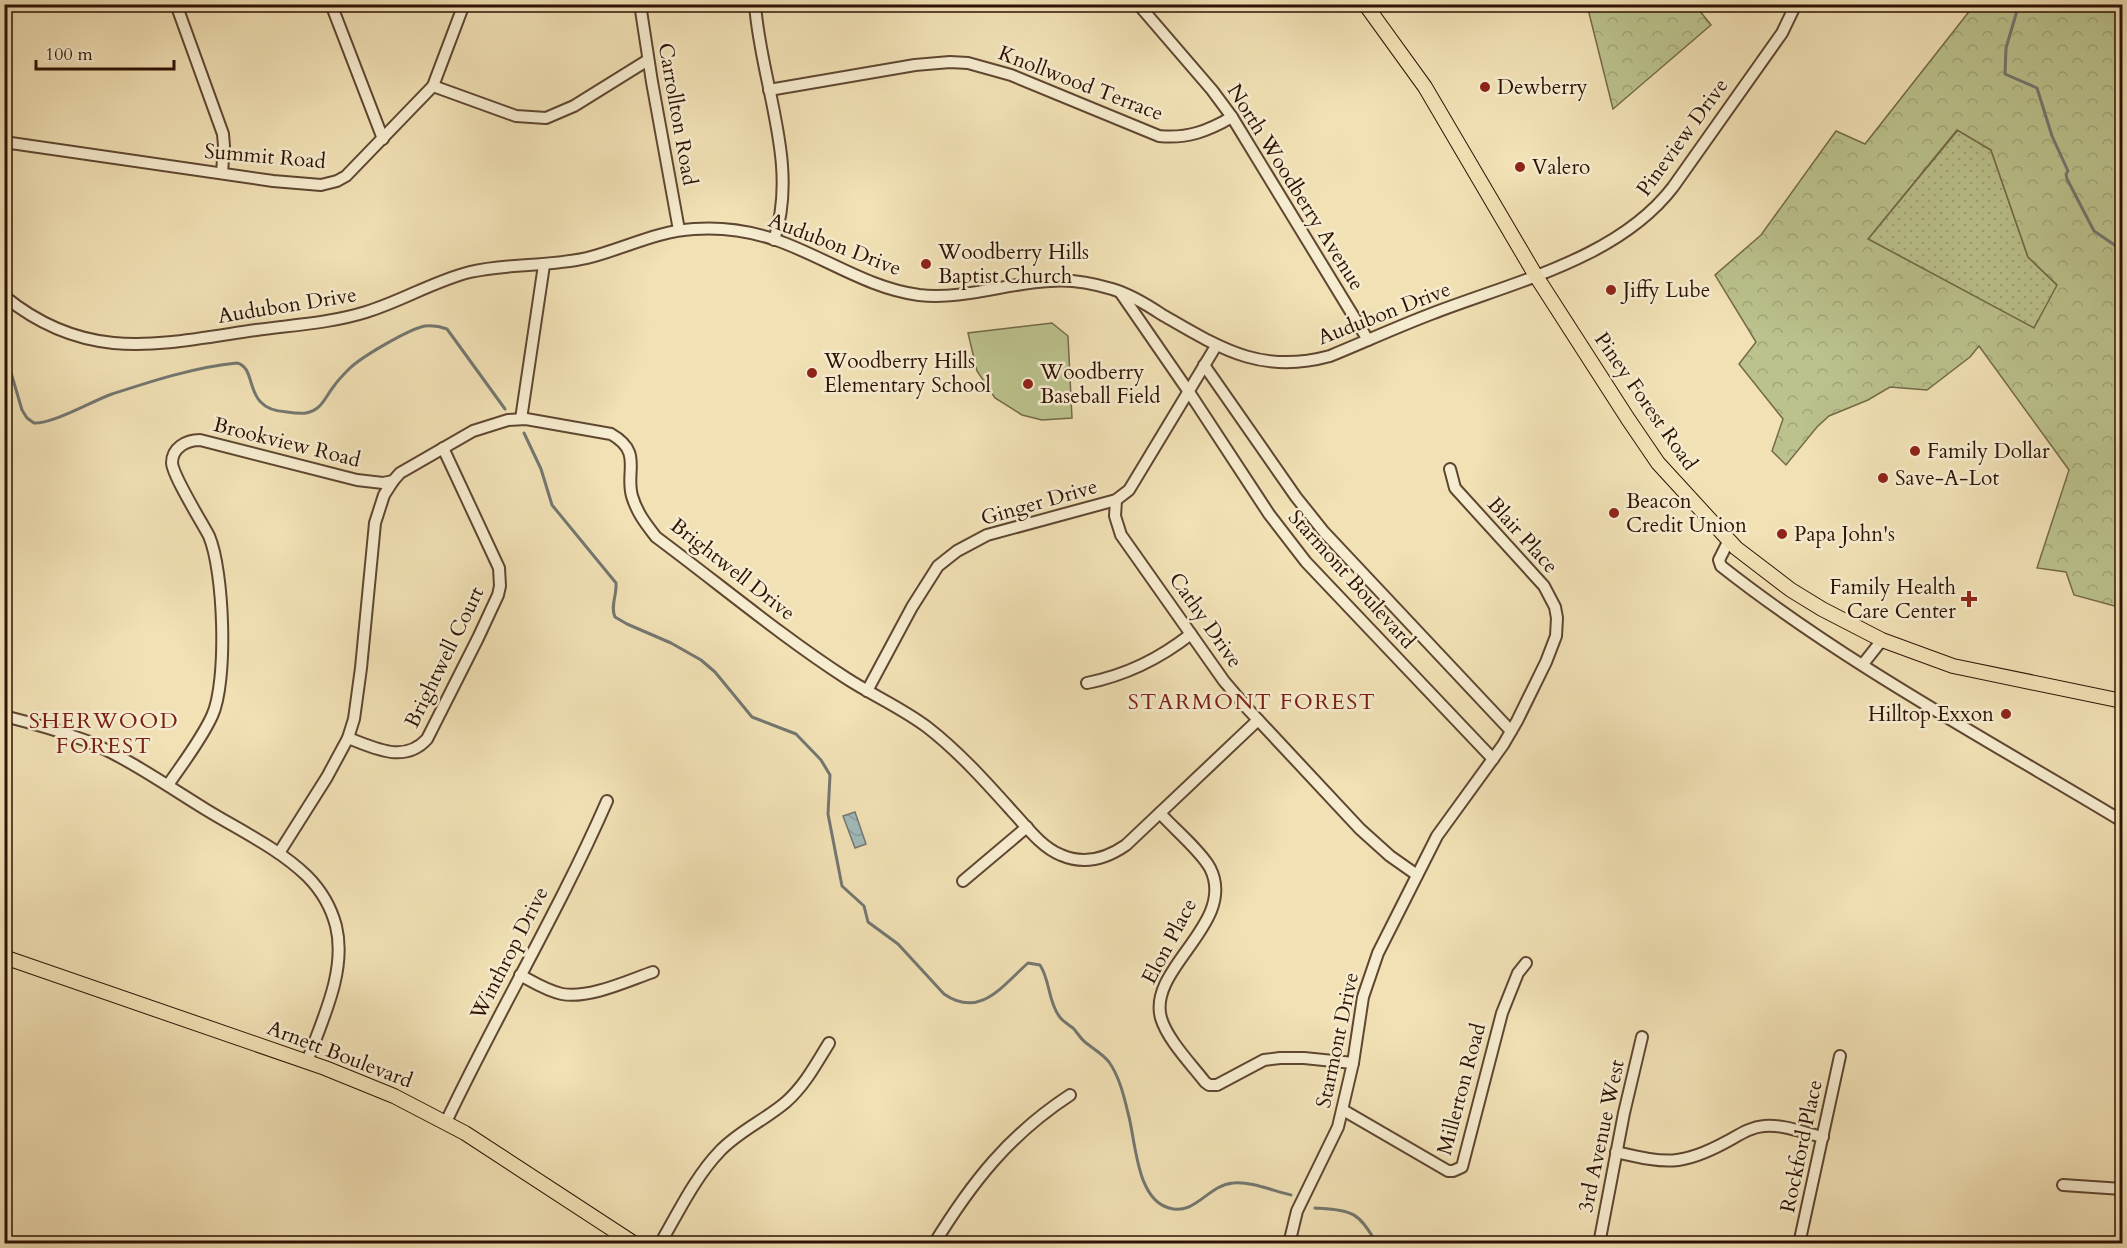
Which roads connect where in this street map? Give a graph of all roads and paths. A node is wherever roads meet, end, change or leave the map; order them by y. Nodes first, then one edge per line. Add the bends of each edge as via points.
1 (176, 4) edge
2 (331, 4) edge
3 (464, 4) edge
4 (640, 4) edge
5 (755, 4) edge
6 (1138, 4) edge
7 (1365, 4) edge
8 (1796, 4) edge
9 (648, 60) junction
10 (433, 86) junction
11 (769, 90) junction
12 (1232, 117) junction
13 (383, 139) junction
14 (4, 141) edge
15 (222, 173) junction
16 (679, 230) junction
17 (774, 240) junction
18 (544, 265) junction
19 (1536, 276) junction
20 (1120, 291) junction
21 (4, 296) edge
22 (1368, 340) junction
23 (1216, 346) junction
24 (1204, 365) junction
25 (1189, 392) junction
26 (521, 419) junction
27 (443, 448) junction
28 (1450, 469) dead end
29 (393, 482) junction
30 (1116, 500) junction
31 (1729, 540) junction
32 (1191, 634) junction
33 (1882, 640) junction
34 (1863, 664) junction
35 (1087, 683) dead end
36 (867, 691) junction
37 (2122, 701) edge
38 (4, 716) edge
39 (1258, 720) junction
40 (1511, 731) junction
41 (348, 738) junction
42 (1492, 759) junction
43 (168, 785) junction
44 (607, 801) dead end
45 (1160, 813) junction
46 (2122, 822) edge
47 (1027, 827) junction
48 (279, 853) junction
49 (1417, 875) junction
50 (963, 881) dead end
51 (4, 957) edge
52 (1526, 963) dead end
53 (653, 972) dead end
54 (520, 975) junction
55 (1642, 1037) dead end
56 (829, 1043) dead end
57 (1840, 1056) dead end
58 (308, 1062) junction
59 (1353, 1063) junction
60 (1070, 1095) dead end
61 (1343, 1110) junction
62 (446, 1122) junction
63 (1823, 1137) junction
64 (1616, 1152) junction
65 (2063, 1185) dead end
66 (2122, 1189) edge
67 (635, 1244) edge
68 (660, 1244) edge
69 (934, 1244) edge
70 (1289, 1244) edge
71 (1599, 1244) edge
72 (1799, 1244) edge

1 - 15 street via 223,134
2 - 13 street
3 - 10 street, Summit Road
4 - 9 street, Carrollton Road
5 - 11 street
6 - 12 street, North Woodberry Avenue
7 - 19 main road, Piney Forest Road via 1425,87
8 - 19 street, Pineview Drive via 1782,33 1662,201 1634,226
9 - 10 street via 574,106 546,118 508,114
9 - 16 street, Carrollton Road
10 - 13 street, Summit Road
11 - 12 street, Knollwood Terrace via 904,67 968,63 1011,75 1159,136 1199,134
11 - 17 street via 783,176 782,212
12 - 22 street, North Woodberry Avenue
13 - 15 street, Summit Road via 346,176 328,184
14 - 15 street, Summit Road
16 - 17 street, Audubon Drive via 730,230
16 - 18 street, Audubon Drive via 607,253
17 - 20 street, Audubon Drive via 876,284 917,294 978,294 1053,280 1091,283
18 - 21 street, Audubon Drive via 466,273 335,320 140,344 113,344 76,336 44,322
18 - 26 street
19 - 22 street, Audubon Drive
19 - 31 main road, Piney Forest Road via 1658,463
20 - 23 street, Audubon Drive
20 - 25 street, Starmont Boulevard
22 - 23 street, Audubon Drive via 1330,356 1297,363 1254,359
23 - 24 street, Ginger Drive
24 - 25 street, Ginger Drive
24 - 40 street, Starmont Boulevard via 1324,532
25 - 30 street, Ginger Drive via 1129,490
25 - 42 street, Starmont Boulevard via 1269,514 1306,562
26 - 27 street, Brightwell Drive via 492,423
26 - 36 street, Brightwell Drive via 619,438 633,464 632,495 656,537
27 - 29 street, Brightwell Drive via 400,473
27 - 41 street, Brightwell Court via 499,568 498,595 421,746 396,754
28 - 40 street, Blair Place via 1455,488 1544,586 1555,607 1556,636
29 - 41 street, Brightwell Drive via 381,501 375,523 361,668
29 - 43 street, Brookview Road via 357,480 200,440 179,447 172,460 174,473 213,547 220,599 222,674 212,716
30 - 32 street, Cathy Drive via 1115,516 1121,535
30 - 36 street, Ginger Drive via 987,535 951,555 925,584
31 - 33 main road, Piney Forest Road via 1791,590
31 - 34 street via 1719,560 1721,566 1766,602
32 - 35 street via 1152,661
32 - 39 street, Cathy Drive
33 - 34 street
33 - 37 main road, Piney Forest Road via 1953,666
34 - 46 street
36 - 47 street, Brightwell Drive via 928,727
38 - 43 street via 109,751
39 - 45 street, Brightwell Drive
39 - 49 street, Cathy Drive via 1360,829
40 - 42 street, Blair Place
41 - 48 street, Brightwell Drive
42 - 49 street, Starmont Drive via 1437,836
43 - 48 street
44 - 54 street, Winthrop Drive
45 - 47 street, Brightwell Drive via 1125,846 1094,860 1061,855 1044,845
45 - 59 street, Elon Place via 1205,861 1213,877 1214,899 1206,921 1167,980 1160,1000 1166,1031 1205,1082 1217,1085 1264,1060
47 - 50 street
48 - 58 street via 319,889 332,913 339,943 337,977
49 - 59 street, Starmont Drive via 1370,974
51 - 58 main road, Arnett Boulevard
52 - 61 street, Millerton Road via 1502,1013 1462,1167 1448,1171
53 - 54 street via 573,995 550,990
54 - 62 street, Winthrop Drive
55 - 64 street, 3rd Avenue West
56 - 68 street via 800,1088 710,1163
57 - 63 street, Rockford Place
58 - 62 main road, Arnett Boulevard via 394,1096
59 - 61 street, Starmont Drive
60 - 69 street via 1027,1126 987,1166
61 - 70 street, Starmont Drive via 1297,1211
62 - 67 main road, Arnett Boulevard
63 - 64 street via 1764,1126 1685,1160 1661,1162
63 - 72 street, Rockford Place
64 - 71 street, 3rd Avenue West
65 - 66 street

